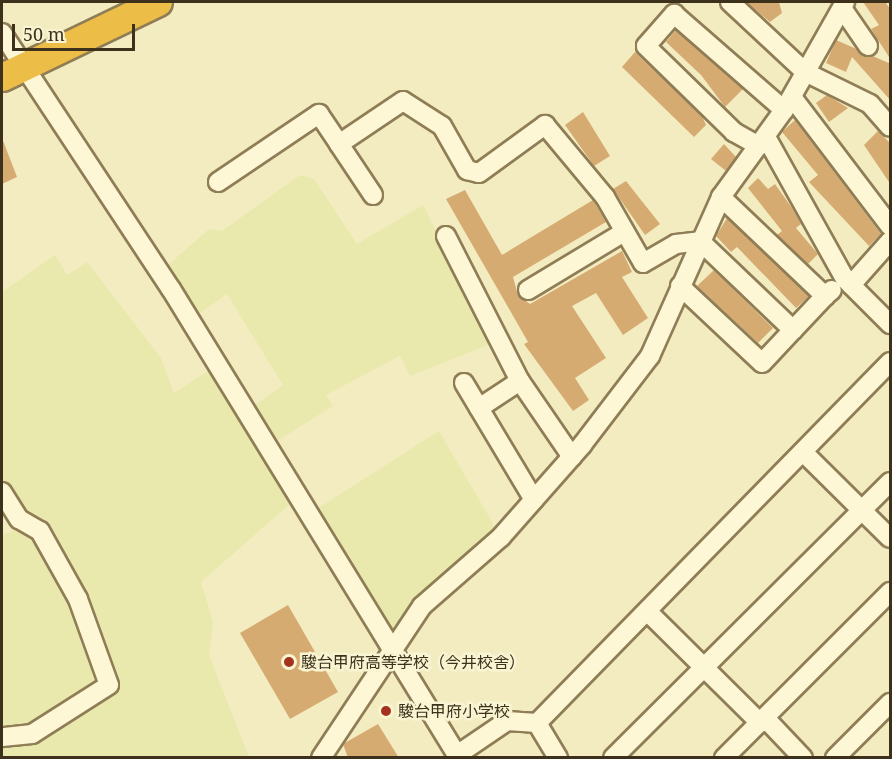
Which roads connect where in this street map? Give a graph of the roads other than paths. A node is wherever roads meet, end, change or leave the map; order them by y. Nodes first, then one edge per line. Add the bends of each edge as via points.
1 (158, 2) edge
2 (730, 2) edge
3 (844, 4) edge
4 (2, 33) edge
5 (868, 46) dead end
6 (27, 66) junction
7 (805, 72) junction
8 (2, 77) edge
9 (788, 103) junction
10 (891, 126) edge
11 (763, 141) junction
12 (339, 144) junction
13 (218, 182) dead end
14 (373, 195) dead end
15 (721, 197) junction
16 (891, 226) edge
17 (624, 232) junction
18 (446, 236) dead end
19 (700, 241) junction
20 (891, 241) edge
21 (848, 282) junction
22 (680, 285) junction
23 (528, 290) dead end
24 (825, 296) junction
25 (891, 324) edge
26 (793, 330) junction
27 (891, 362) edge
28 (520, 381) junction
29 (464, 382) dead end
30 (479, 408) junction
31 (803, 452) junction
32 (572, 457) junction
33 (891, 482) edge
34 (2, 492) edge
35 (534, 500) junction
36 (863, 510) junction
37 (891, 538) edge
38 (889, 598) edge
39 (647, 611) junction
40 (392, 649) junction
41 (704, 667) junction
42 (891, 703) edge
43 (762, 720) junction
44 (537, 723) junction
45 (2, 737) edge
46 (321, 758) edge
47 (558, 758) edge
48 (613, 758) edge
49 (724, 758) edge
50 (803, 758) edge
51 (835, 758) edge

1 - 6 highway
2 - 7 street
3 - 5 street
3 - 7 street
4 - 6 street
6 - 8 highway
6 - 40 street
7 - 9 street
7 - 10 street via 870,104
9 - 11 street
9 - 11 street via 674,14 646,46 734,132
9 - 16 street
11 - 15 street
11 - 21 street
12 - 13 street via 319,114
12 - 14 street
12 - 17 street via 403,101 442,126 467,170 479,173 545,125 605,197
15 - 19 street
15 - 24 street
17 - 19 street via 643,263 676,244
17 - 23 street
18 - 28 street
19 - 22 street
19 - 26 street
20 - 21 street
21 - 24 street
21 - 25 street
22 - 26 street via 762,363
22 - 32 street via 650,356
24 - 26 street
27 - 31 street
28 - 30 street
28 - 32 street
29 - 30 street
30 - 35 street
31 - 36 street
31 - 39 street
32 - 35 street
33 - 36 street
34 - 45 street via 19,519 40,531 78,599 109,685 32,734
35 - 40 street via 501,537 422,606
36 - 37 street
36 - 41 street
38 - 43 street
39 - 41 street
39 - 44 street
40 - 44 street via 457,754 507,721
40 - 46 street
41 - 43 street
41 - 48 street
42 - 51 street
43 - 49 street
43 - 50 street
44 - 47 street

